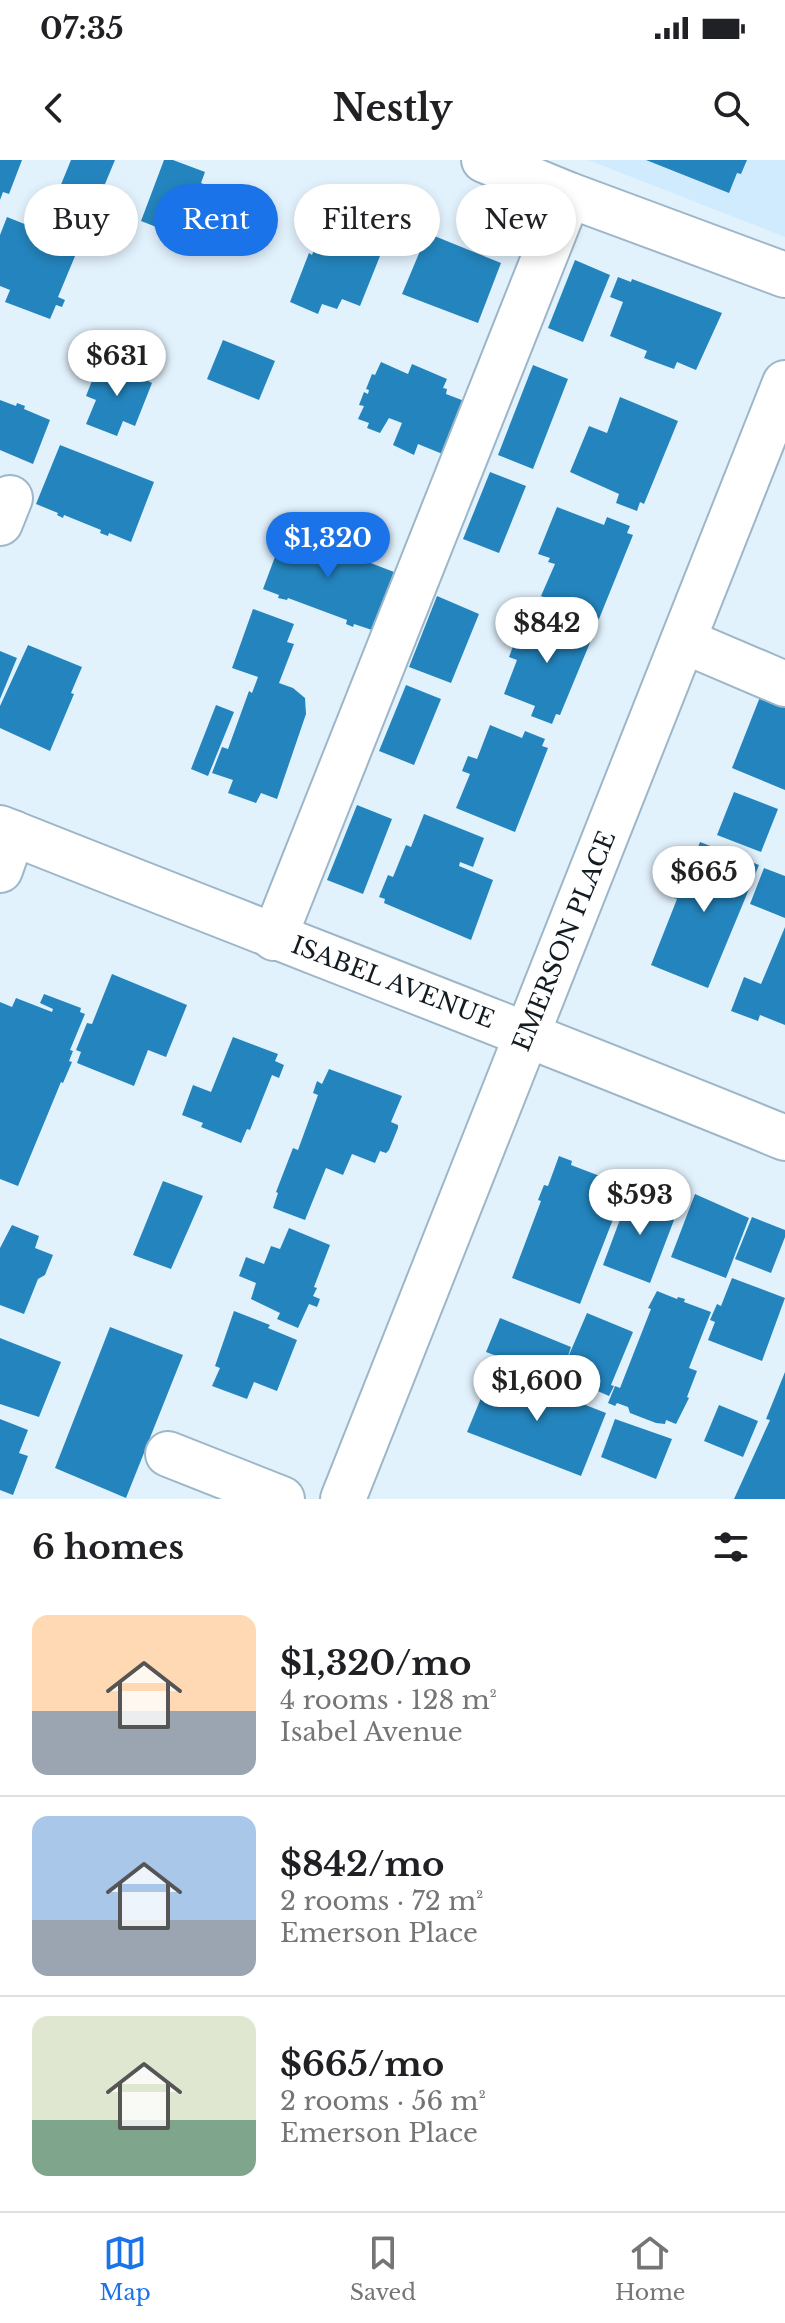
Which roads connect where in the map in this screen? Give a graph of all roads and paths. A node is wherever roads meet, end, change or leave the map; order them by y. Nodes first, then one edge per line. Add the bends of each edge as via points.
1 (484, 160) edge
2 (542, 184) edge
3 (576, 198) edge
4 (545, 256) edge
5 (785, 275) edge
6 (785, 383) edge
7 (684, 641) junction
8 (785, 684) edge
9 (4, 843) edge
10 (274, 938) junction
11 (528, 1033) junction
12 (785, 1138) edge
13 (168, 1454) dead end
14 (282, 1499) edge
15 (343, 1499) edge

1 - 2 street
3 - 5 street
4 - 10 street
6 - 7 street, EMERSON PLACE
7 - 8 street
7 - 11 street, EMERSON PLACE
9 - 10 street, ISABEL AVENUE
10 - 11 street, ISABEL AVENUE
11 - 12 street, ISABEL AVENUE
11 - 15 street, EMERSON PLACE
13 - 14 street

